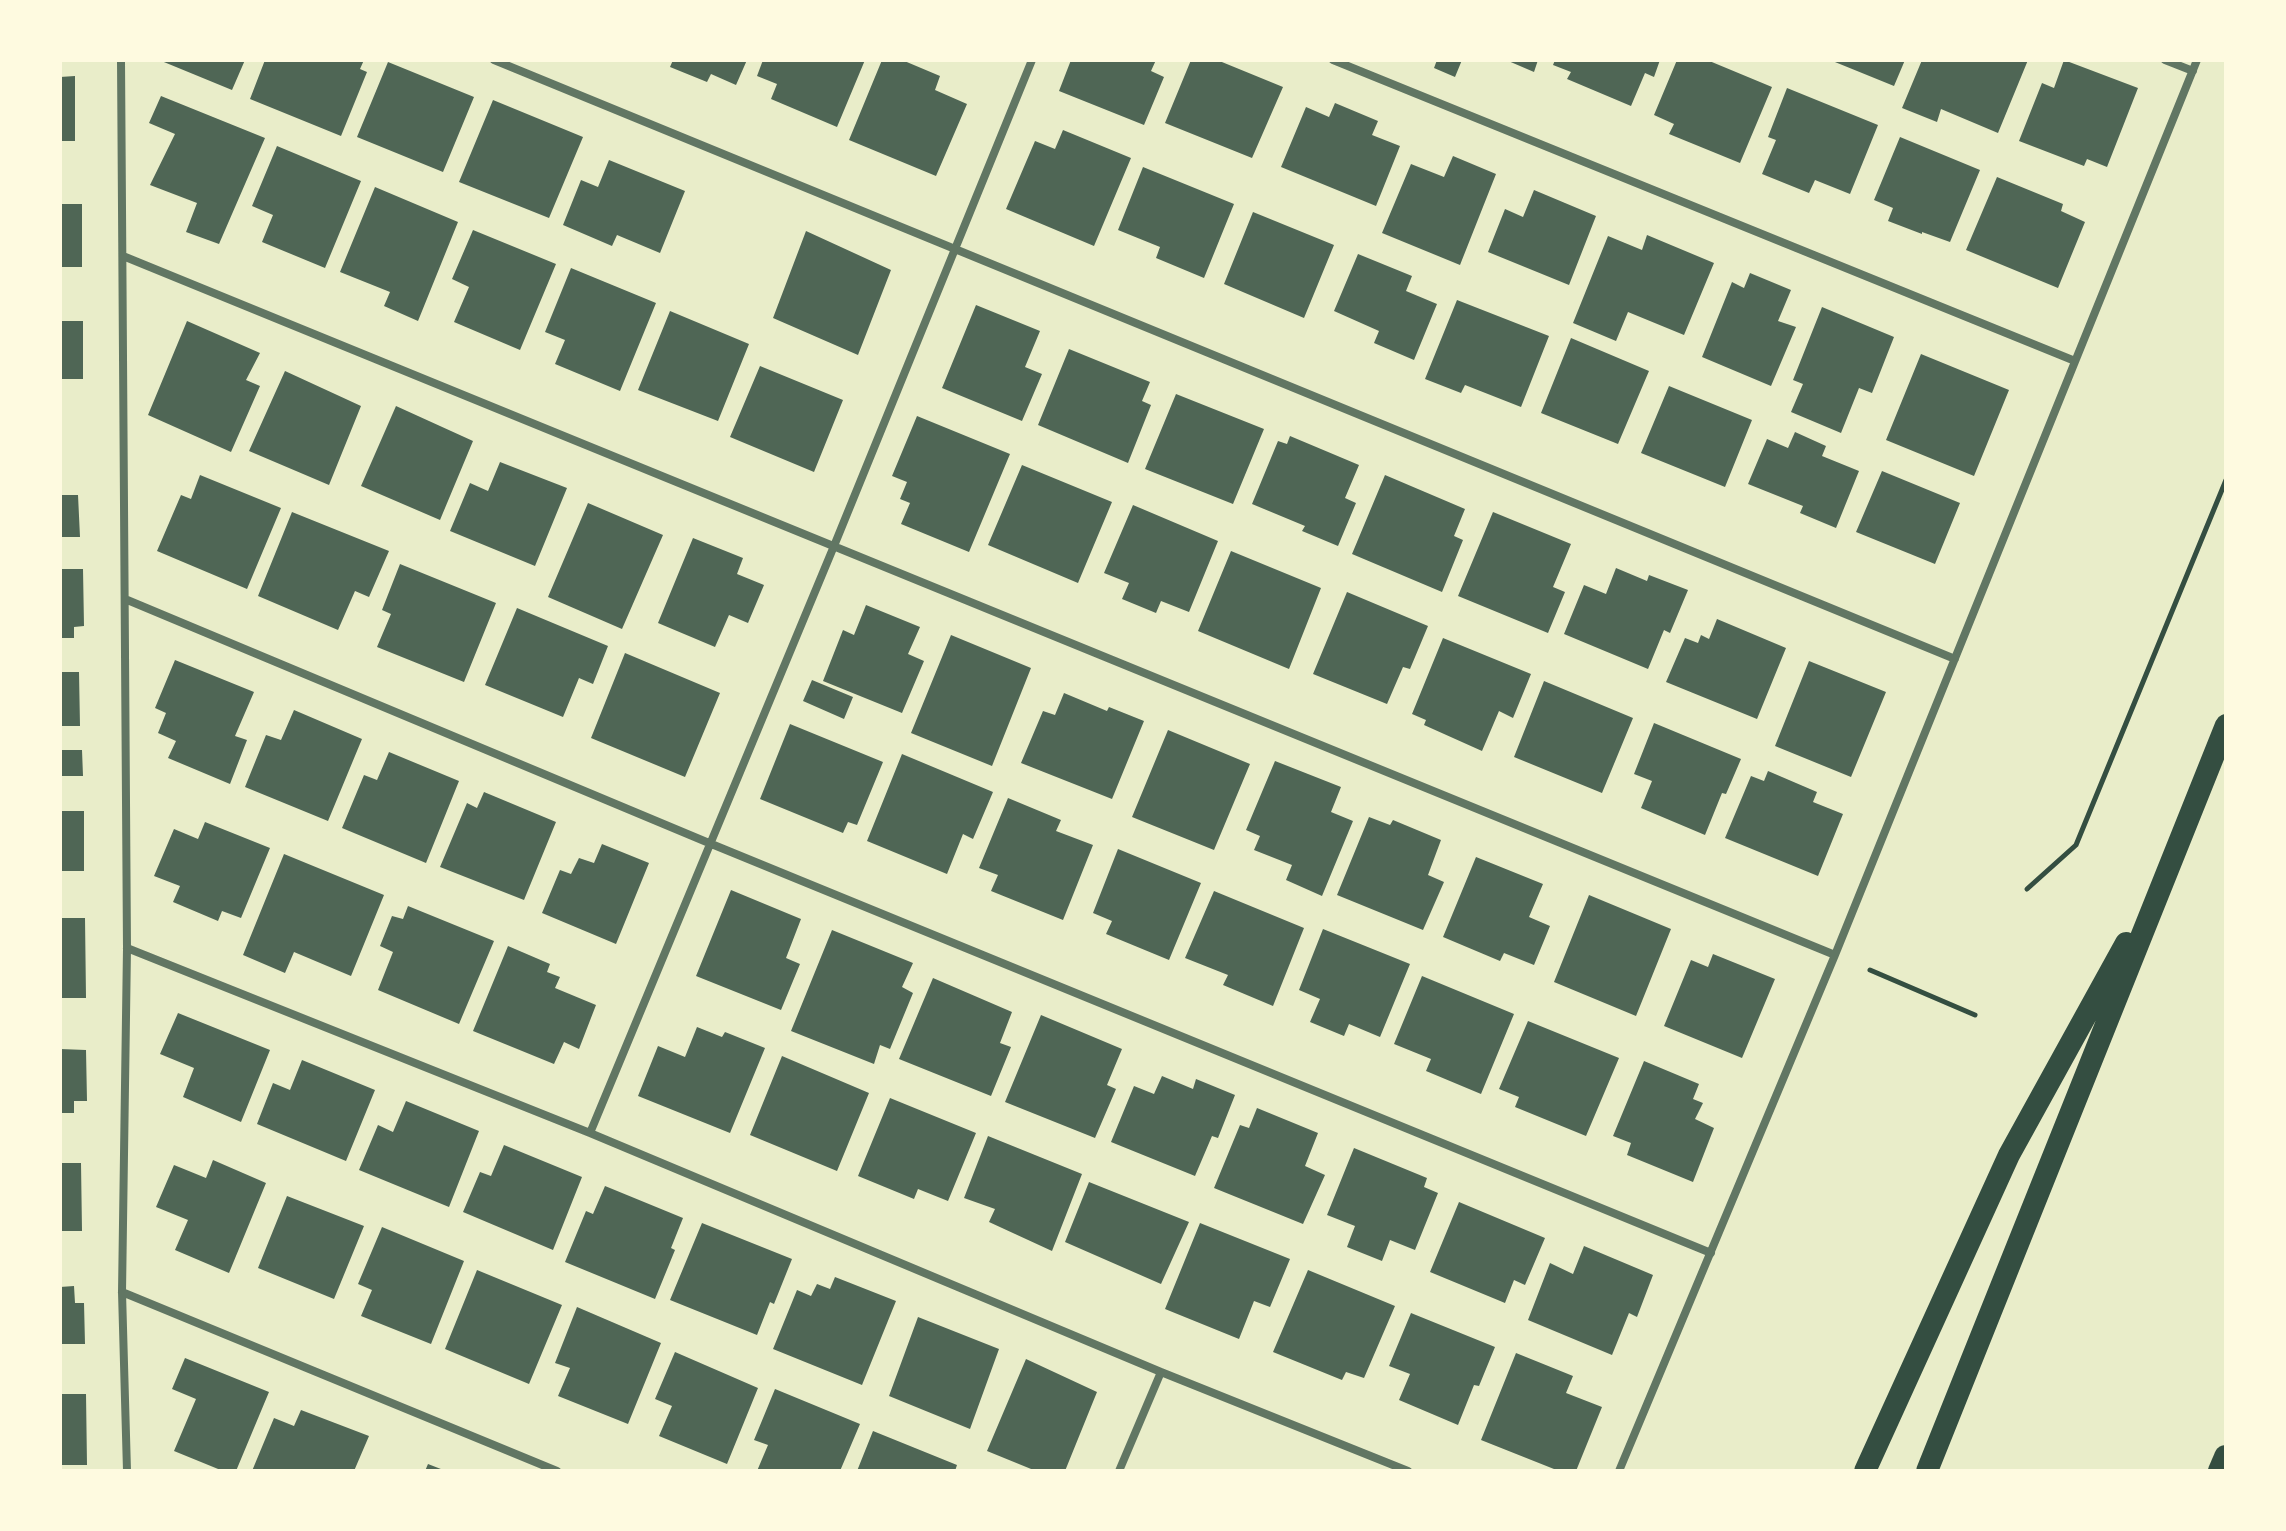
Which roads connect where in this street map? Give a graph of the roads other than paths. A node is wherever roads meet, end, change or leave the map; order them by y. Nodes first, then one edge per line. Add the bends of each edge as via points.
1 (121, 60) edge
2 (494, 60) edge
3 (1032, 60) edge
4 (1333, 60) edge
5 (2165, 60) edge
6 (2197, 60) edge
7 (2193, 71) junction
8 (955, 249) junction
9 (123, 256) junction
10 (2075, 361) junction
11 (834, 546) junction
12 (125, 599) junction
13 (1955, 659) junction
14 (2226, 725) edge
15 (709, 843) junction
16 (2175, 854) junction
17 (127, 948) junction
18 (1835, 955) junction
19 (590, 1133) junction
20 (1711, 1253) junction
21 (122, 1292) junction
22 (1161, 1372) junction
23 (2226, 1457) edge
24 (127, 1471) edge
25 (557, 1471) edge
26 (1119, 1471) edge
27 (1408, 1471) edge
28 (1619, 1471) edge
29 (1865, 1471) edge
30 (1927, 1471) edge
31 (2220, 1471) edge

1 - 9 street
2 - 8 street
3 - 8 street
4 - 10 street
5 - 7 street
6 - 7 street
7 - 10 street
8 - 11 street
8 - 13 street
9 - 11 street
9 - 12 street
10 - 13 street
11 - 15 street
11 - 18 street
12 - 15 street
12 - 17 street
13 - 18 street
14 - 16 highway
15 - 19 street
15 - 20 street
16 - 29 highway via 2009,1155
16 - 30 highway
17 - 19 street
17 - 21 street
18 - 20 street
19 - 22 street
20 - 28 street
21 - 24 street
21 - 25 street
22 - 26 street
22 - 27 street
23 - 31 highway

